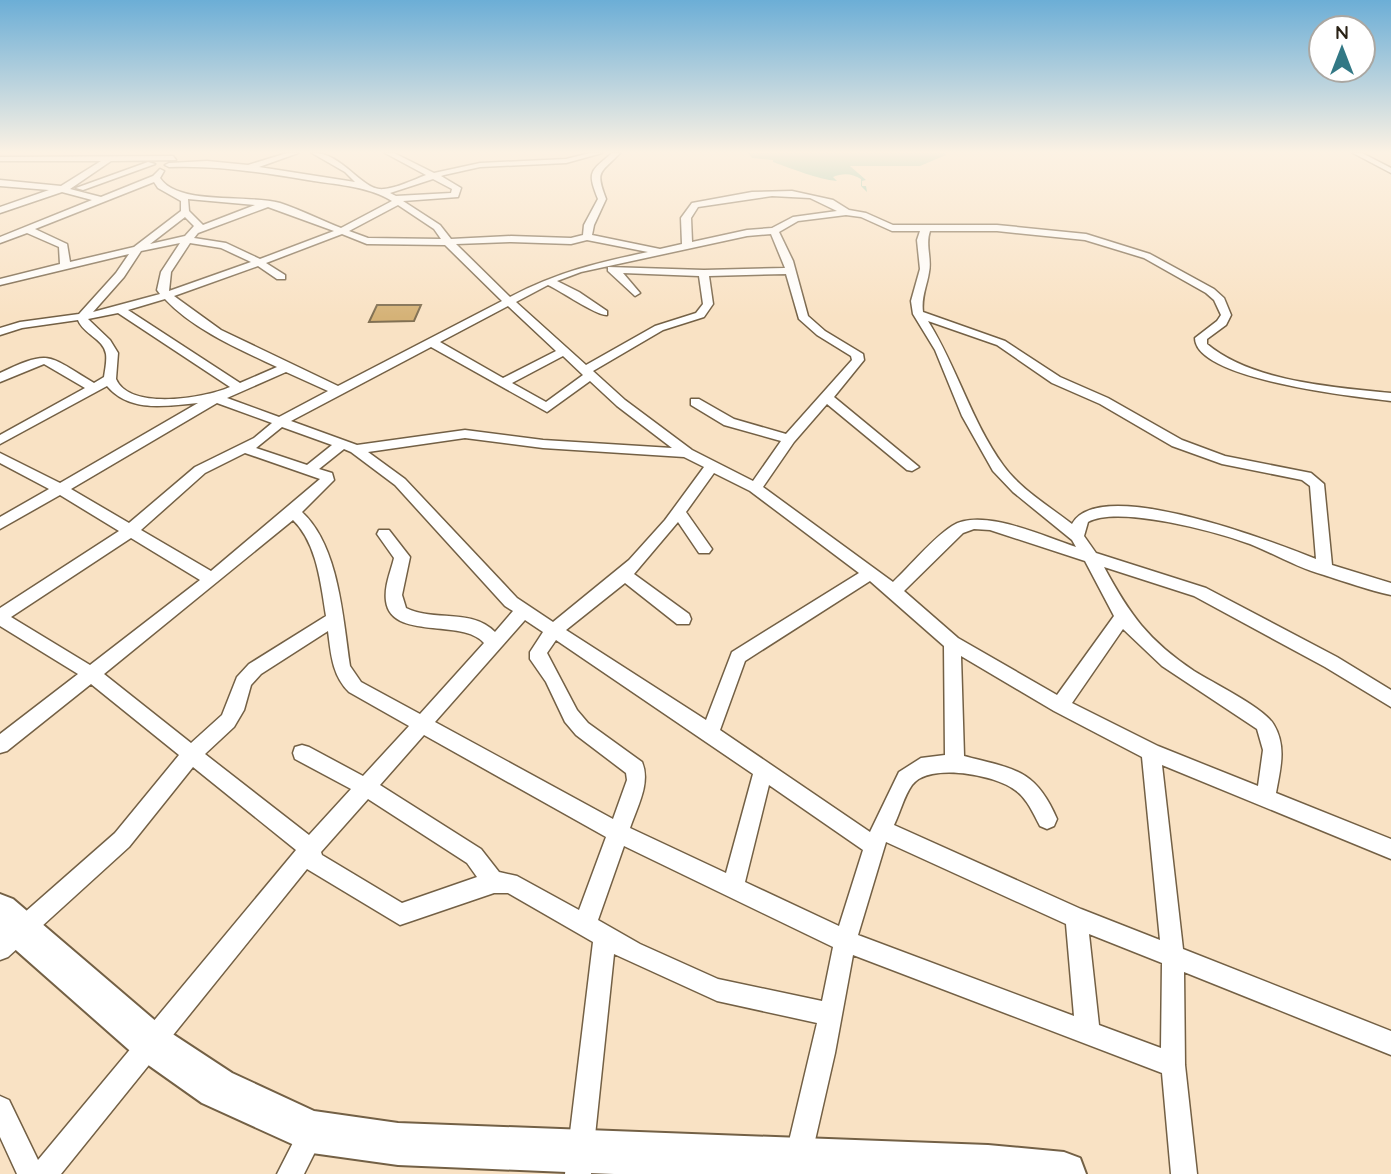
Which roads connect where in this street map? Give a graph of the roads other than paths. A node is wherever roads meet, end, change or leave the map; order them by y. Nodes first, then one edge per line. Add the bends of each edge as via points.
1 (82, 208) edge
2 (186, 208) edge
3 (256, 208) edge
4 (281, 208) edge
5 (376, 208) edge
6 (405, 208) edge
7 (598, 208) edge
8 (692, 208) edge
9 (840, 208) edge
10 (185, 212) junction
11 (846, 212) junction
12 (926, 227) junction
13 (27, 229) junction
14 (195, 231) junction
15 (774, 231) junction
16 (340, 232) junction
17 (587, 237) junction
18 (186, 239) junction
19 (0, 240) edge
20 (448, 242) junction
21 (687, 245) junction
22 (138, 248) junction
23 (657, 252) junction
24 (260, 263) junction
25 (65, 265) junction
26 (593, 267) junction
27 (615, 269) junction
28 (791, 271) junction
29 (704, 273) junction
30 (281, 276) dead end
31 (548, 281) junction
32 (0, 282) edge
33 (635, 293) dead end
34 (166, 296) junction
35 (508, 301) junction
36 (120, 310) junction
37 (603, 313) dead end
38 (918, 314) junction
39 (82, 317) junction
40 (0, 332) edge
41 (431, 342) junction
42 (564, 351) junction
43 (285, 368) junction
44 (588, 373) junction
45 (0, 378) edge
46 (110, 379) junction
47 (503, 383) junction
48 (238, 387) junction
49 (93, 388) junction
50 (338, 391) junction
51 (826, 397) junction
52 (1391, 397) edge
53 (216, 398) junction
54 (695, 402) dead end
55 (281, 421) junction
56 (789, 439) junction
57 (0, 440) edge
58 (349, 447) junction
59 (246, 449) junction
60 (687, 453) junction
61 (0, 457) edge
62 (712, 466) junction
63 (912, 467) dead end
64 (310, 470) junction
65 (755, 488) junction
66 (60, 489) junction
67 (293, 512) junction
68 (679, 512) junction
69 (0, 524) edge
70 (130, 531) junction
71 (384, 534) dead end
72 (1076, 536) junction
73 (704, 549) dead end
74 (1093, 558) junction
75 (1325, 570) junction
76 (624, 574) junction
77 (869, 574) junction
78 (212, 579) junction
79 (1391, 589) edge
80 (894, 591) junction
81 (524, 610) junction
82 (1123, 616) junction
83 (0, 617) edge
84 (334, 619) junction
85 (683, 620) dead end
86 (554, 631) junction
87 (494, 643) junction
88 (952, 643) junction
89 (93, 675) junction
90 (1390, 702) edge
91 (1060, 706) junction
92 (422, 722) junction
93 (710, 733) junction
94 (0, 746) edge
95 (1151, 752) junction
96 (302, 753) dead end
97 (192, 754) junction
98 (955, 762) junction
99 (764, 769) junction
100 (366, 786) junction
101 (1265, 800) junction
102 (1047, 819) dead end
103 (617, 832) junction
104 (879, 839) junction
105 (310, 849) junction
106 (1391, 849) edge
107 (494, 882) junction
108 (733, 886) junction
109 (1076, 918) junction
110 (6, 930) edge
111 (595, 931) junction
112 (845, 941) junction
113 (1173, 957) junction
114 (829, 1014) junction
115 (1088, 1033) junction
116 (151, 1043) junction
117 (1391, 1043) edge
118 (1173, 1065) junction
119 (0, 1108) edge
120 (312, 1132) junction
121 (797, 1160) junction
122 (579, 1164) edge
123 (898, 1169) edge
124 (31, 1174) edge
125 (44, 1174) edge
126 (290, 1174) edge
127 (1064, 1174) edge
128 (1184, 1174) edge

1 - 13 street
2 - 10 street
3 - 14 street
4 - 16 street
5 - 16 street
6 - 20 street via 437,228
7 - 17 street
8 - 21 street via 685,219
9 - 11 street
10 - 14 street via 197,222
10 - 22 street
11 - 12 street via 886,227
11 - 15 street via 796,219
12 - 38 street
12 - 52 street via 1043,232 1114,244 1158,262 1219,298 1226,315 1201,338 1201,345 1217,360 1302,384
13 - 19 street
13 - 25 street via 64,246
14 - 18 street
15 - 21 street
15 - 28 street
16 - 20 street via 367,241
16 - 24 street
17 - 20 street
17 - 23 street
18 - 22 street
18 - 24 street via 223,245
18 - 34 street via 162,285
20 - 35 street
21 - 23 street
22 - 25 street
22 - 39 street
23 - 26 street
24 - 30 street
24 - 34 street
25 - 32 street
26 - 27 street
26 - 31 street
27 - 29 street
27 - 33 street
28 - 29 street
28 - 51 street via 808,324 857,354 850,372
29 - 44 street via 708,304 700,315 659,328
31 - 35 street
31 - 37 street
34 - 36 street
34 - 43 street
35 - 41 street
35 - 42 street
36 - 39 street
36 - 48 street
38 - 72 street via 941,349 968,416 998,468
38 - 75 street via 1001,344 1056,380 1104,401 1177,443 1249,466 1311,479 1317,484
39 - 40 street
39 - 46 street via 112,353
41 - 47 street
41 - 50 street
42 - 44 street
42 - 47 street
43 - 48 street
43 - 50 street
44 - 47 street via 547,408
44 - 60 street
45 - 49 street via 41,359
46 - 49 street
46 - 53 street via 124,395 138,401
48 - 53 street
49 - 57 street
50 - 55 street
51 - 56 street
51 - 63 street
53 - 55 street
53 - 66 street
54 - 56 street via 729,422
55 - 58 street
55 - 59 street
56 - 65 street
58 - 60 street via 465,435
58 - 64 street
58 - 81 street via 400,482 494,586
59 - 64 street
59 - 70 street via 200,470
60 - 62 street
61 - 66 street
62 - 65 street
62 - 68 street
64 - 67 street via 327,480
65 - 77 street
66 - 69 street
66 - 70 street
67 - 78 street
67 - 84 street via 301,518 322,559
68 - 73 street
68 - 76 street
70 - 78 street
70 - 83 street
71 - 87 street via 402,557 394,596 395,607 405,617 469,625 482,629
72 - 74 street
72 - 75 street via 1083,518 1094,513 1130,513 1236,533
74 - 80 street via 991,525 974,524 958,529
74 - 82 street
74 - 90 street via 1200,592 1331,662
75 - 79 street
76 - 85 street
76 - 86 street
77 - 80 street
77 - 93 street via 738,657
78 - 89 street
80 - 88 street
81 - 86 street
81 - 87 street
82 - 91 street
82 - 101 street via 1169,660 1263,723 1274,744
83 - 89 street
84 - 92 street via 346,678
84 - 97 street via 255,668 243,682 228,721
86 - 93 street
86 - 103 street via 538,652 539,659 571,716 635,768 635,791
87 - 92 street
88 - 91 street
88 - 98 street
89 - 94 street
89 - 97 street
91 - 95 street
92 - 100 street
92 - 103 street
93 - 99 street
95 - 101 street
95 - 113 street
96 - 100 street
97 - 105 street
97 - 110 street via 122,840
98 - 102 street via 1014,778 1036,798
98 - 104 street via 921,767 906,778
99 - 104 street
99 - 108 street
100 - 105 street
100 - 107 street via 474,856
101 - 106 street
103 - 108 street
103 - 111 street
104 - 109 street
104 - 112 street
105 - 107 street via 314,862 400,914
105 - 116 street
107 - 111 street via 523,889
108 - 112 street
109 - 113 street
109 - 115 street
110 - 116 highway
111 - 114 street via 717,990
111 - 122 street
112 - 114 street
112 - 115 street
113 - 117 street
113 - 118 street
114 - 121 street
115 - 118 street
116 - 120 highway via 217,1088
116 - 125 street
118 - 128 street
119 - 124 street
120 - 122 highway
120 - 126 street
121 - 122 highway
121 - 123 highway
123 - 127 highway via 988,1167

